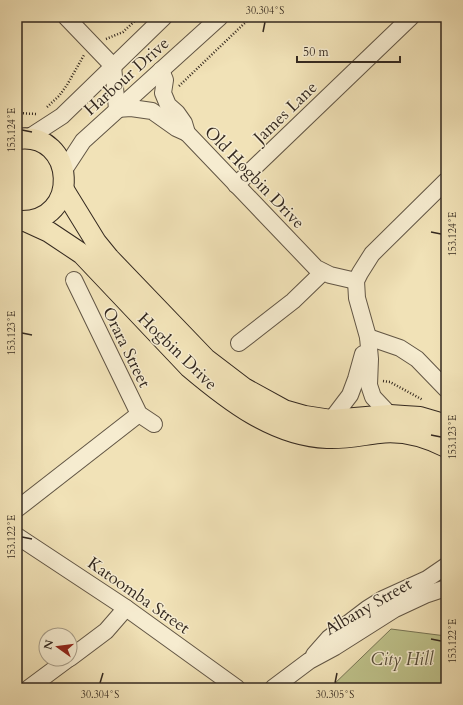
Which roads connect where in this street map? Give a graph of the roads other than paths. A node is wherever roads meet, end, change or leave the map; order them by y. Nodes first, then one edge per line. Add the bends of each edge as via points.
1 (66, 17) edge
2 (164, 17) edge
3 (220, 17) edge
4 (411, 17) edge
5 (113, 66) junction
6 (160, 70) junction
7 (117, 109) junction
8 (187, 133) junction
9 (20, 138) edge
10 (64, 170) junction
11 (446, 181) edge
12 (236, 185) junction
13 (64, 190) junction
14 (21, 221) edge
15 (323, 272) junction
16 (74, 280) dead end
17 (356, 281) junction
18 (368, 337) junction
19 (239, 343) dead end
20 (443, 381) edge
21 (139, 414) junction
22 (390, 415) junction
23 (331, 420) junction
24 (154, 424) dead end
25 (446, 426) edge
26 (446, 447) edge
27 (17, 509) edge
28 (17, 536) edge
29 (446, 566) edge
30 (446, 588) edge
31 (126, 608) junction
32 (78, 651) edge
33 (309, 661) junction
34 (57, 667) edge
35 (29, 688) edge
36 (237, 688) edge
37 (273, 688) edge

1 - 5 street
2 - 5 street, Harbour Drive
3 - 6 street, Harbour Drive
4 - 12 street, James Lane
5 - 7 street
5 - 9 street, Harbour Drive via 62,116
6 - 7 street, Harbour Drive
6 - 8 street, Old Hogbin Drive via 165,80 163,93 184,123
7 - 8 street via 152,110
7 - 10 street, Harbour Drive via 83,141
8 - 12 street, Old Hogbin Drive
9 - 10 main road via 40,141 51,148
10 - 13 main road
11 - 17 street via 372,254
12 - 15 street, Old Hogbin Drive via 316,268
13 - 14 main road via 49,212 38,218
13 - 23 main road, Hogbin Drive via 96,242 223,373 284,410
14 - 26 main road, Hogbin Drive via 49,232 79,251 189,367 209,384 259,417 288,431 308,436 344,438 398,432 416,435
15 - 17 street, Old Hogbin Drive
15 - 19 street via 293,301
16 - 21 street, Orara Street
17 - 18 street via 357,298
18 - 20 street via 400,348
18 - 22 street via 369,380 373,397
18 - 23 street via 350,395
21 - 24 street, Orara Street
21 - 27 street
22 - 23 main road, Hogbin Drive
22 - 25 main road, Hogbin Drive via 420,418
28 - 31 street, Katoomba Street
29 - 33 street, Albany Street via 427,579 368,609 329,638
30 - 33 street, Albany Street via 395,609
31 - 32 street via 106,631
31 - 36 street, Katoomba Street
33 - 37 street, Albany Street
34 - 35 street

